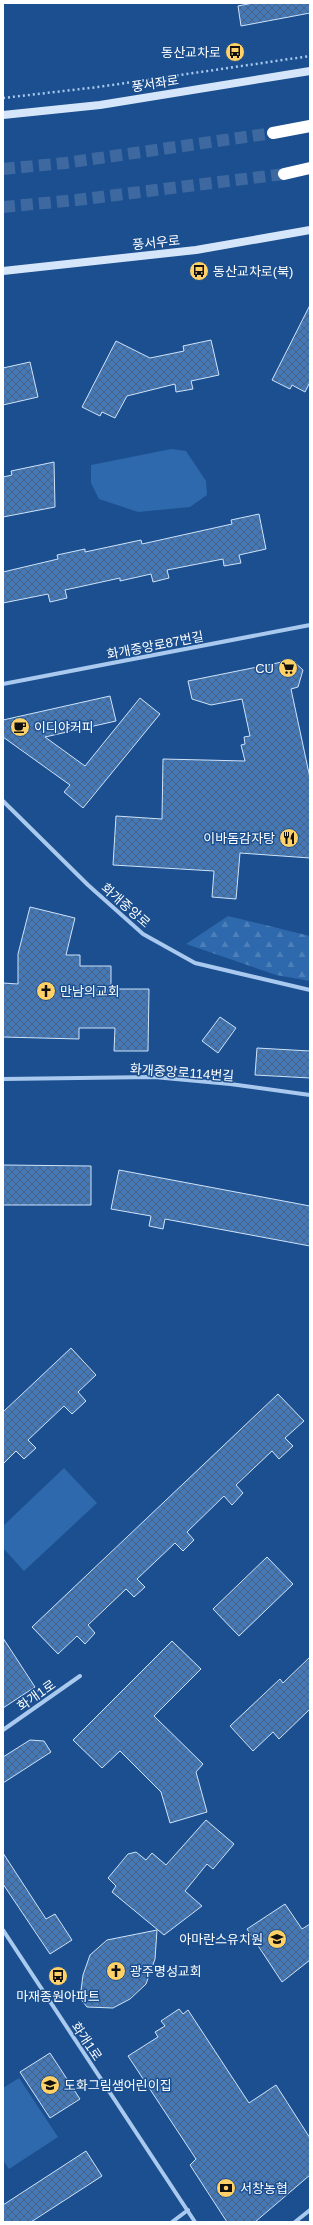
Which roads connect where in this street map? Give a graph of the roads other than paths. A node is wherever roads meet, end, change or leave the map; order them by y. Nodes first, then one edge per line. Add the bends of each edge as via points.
1 (310, 71) edge
2 (3, 115) edge
3 (310, 126) edge
4 (273, 133) tunnel mouth
5 (310, 168) edge
6 (284, 174) tunnel mouth
7 (310, 230) edge
8 (3, 271) edge
9 (310, 625) edge
10 (3, 684) edge
11 (3, 801) edge
12 (310, 990) edge
13 (3, 1079) edge
14 (310, 1095) edge
15 (80, 1676) dead end
16 (3, 1730) edge
17 (3, 1930) edge
18 (188, 2210) junction
19 (310, 2210) edge
20 (172, 2222) edge
21 (195, 2222) edge
22 (295, 2222) edge

1 - 2 street, 풍서좌로 via 100,105
3 - 4 highway
5 - 6 highway
7 - 8 street, 풍서우로 via 196,250
9 - 10 street, 화개중앙로87번길
11 - 12 street, 화개중앙로 via 88,885 143,934 196,963
13 - 14 street, 화개중앙로114번길 via 154,1077
15 - 16 street, 화개1로
17 - 18 street, 화개1로
18 - 20 street
18 - 21 street, 화개1로
19 - 22 street

